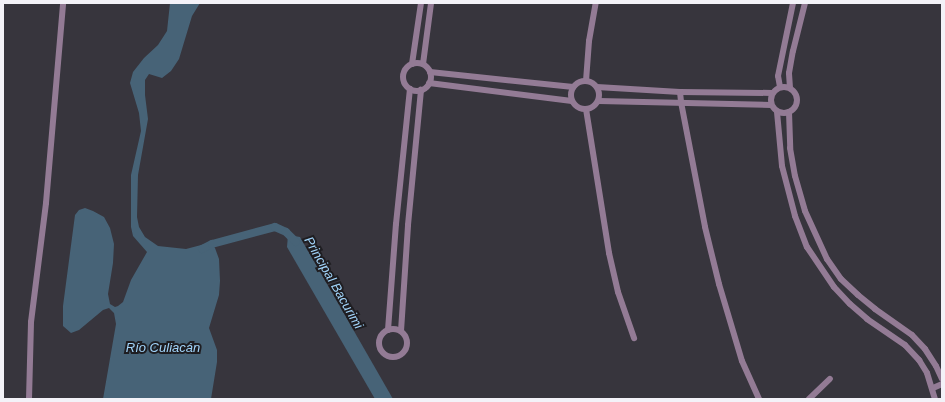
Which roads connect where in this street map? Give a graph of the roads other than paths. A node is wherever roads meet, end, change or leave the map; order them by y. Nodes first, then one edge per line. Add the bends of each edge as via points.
1 (421, 3) edge
2 (431, 3) edge
3 (596, 3) edge
4 (793, 3) edge
5 (805, 3) edge
6 (62, 4) edge
7 (412, 64) junction
8 (423, 64) junction
9 (430, 72) junction
10 (586, 81) junction
11 (429, 83) junction
12 (573, 87) junction
13 (597, 87) junction
14 (780, 87) junction
15 (790, 88) junction
16 (410, 89) junction
17 (421, 90) junction
18 (680, 92) junction
19 (772, 93) junction
20 (572, 101) junction
21 (599, 101) junction
22 (680, 102) junction
23 (772, 105) junction
24 (586, 109) junction
25 (777, 112) junction
26 (789, 112) junction
27 (396, 224) junction
28 (408, 225) junction
29 (832, 265) junction
30 (822, 272) junction
31 (388, 330) junction
32 (401, 331) junction
33 (634, 338) dead end
34 (830, 379) dead end
35 (942, 379) edge
36 (942, 384) edge
37 (932, 388) junction
38 (30, 399) edge
39 (759, 399) edge
40 (809, 399) edge
41 (935, 399) edge

1 - 7 street
2 - 8 street
3 - 10 street via 589,41
4 - 14 street via 778,76
5 - 15 street via 789,73
6 - 38 street via 46,203 31,322
7 - 8 street
7 - 16 street via 403,75 405,85
8 - 9 street
9 - 11 street
9 - 12 street
10 - 12 street
10 - 13 street
11 - 17 street
11 - 20 street
12 - 20 street
13 - 18 street
13 - 21 street
14 - 15 street
14 - 19 street
15 - 26 street via 796,94 797,102
16 - 17 street
16 - 27 street
17 - 28 street
18 - 19 street
18 - 22 street
19 - 23 street
20 - 24 street via 579,108
21 - 22 street
21 - 24 street via 593,108
22 - 23 street
22 - 39 street via 719,284 742,361
23 - 25 street
24 - 33 street via 608,253
25 - 26 street
25 - 30 street via 781,160 789,198 807,247
26 - 29 street via 790,148 798,188 820,245
27 - 28 street
27 - 31 street
28 - 32 street
29 - 30 street
29 - 35 street via 841,279 869,304 912,335 925,349
30 - 37 street via 867,319 905,345 919,360
31 - 32 street
31 - 32 street via 382,333 379,341 381,350 389,356 398,356 405,349 406,340
34 - 40 street
36 - 37 street
37 - 41 street

